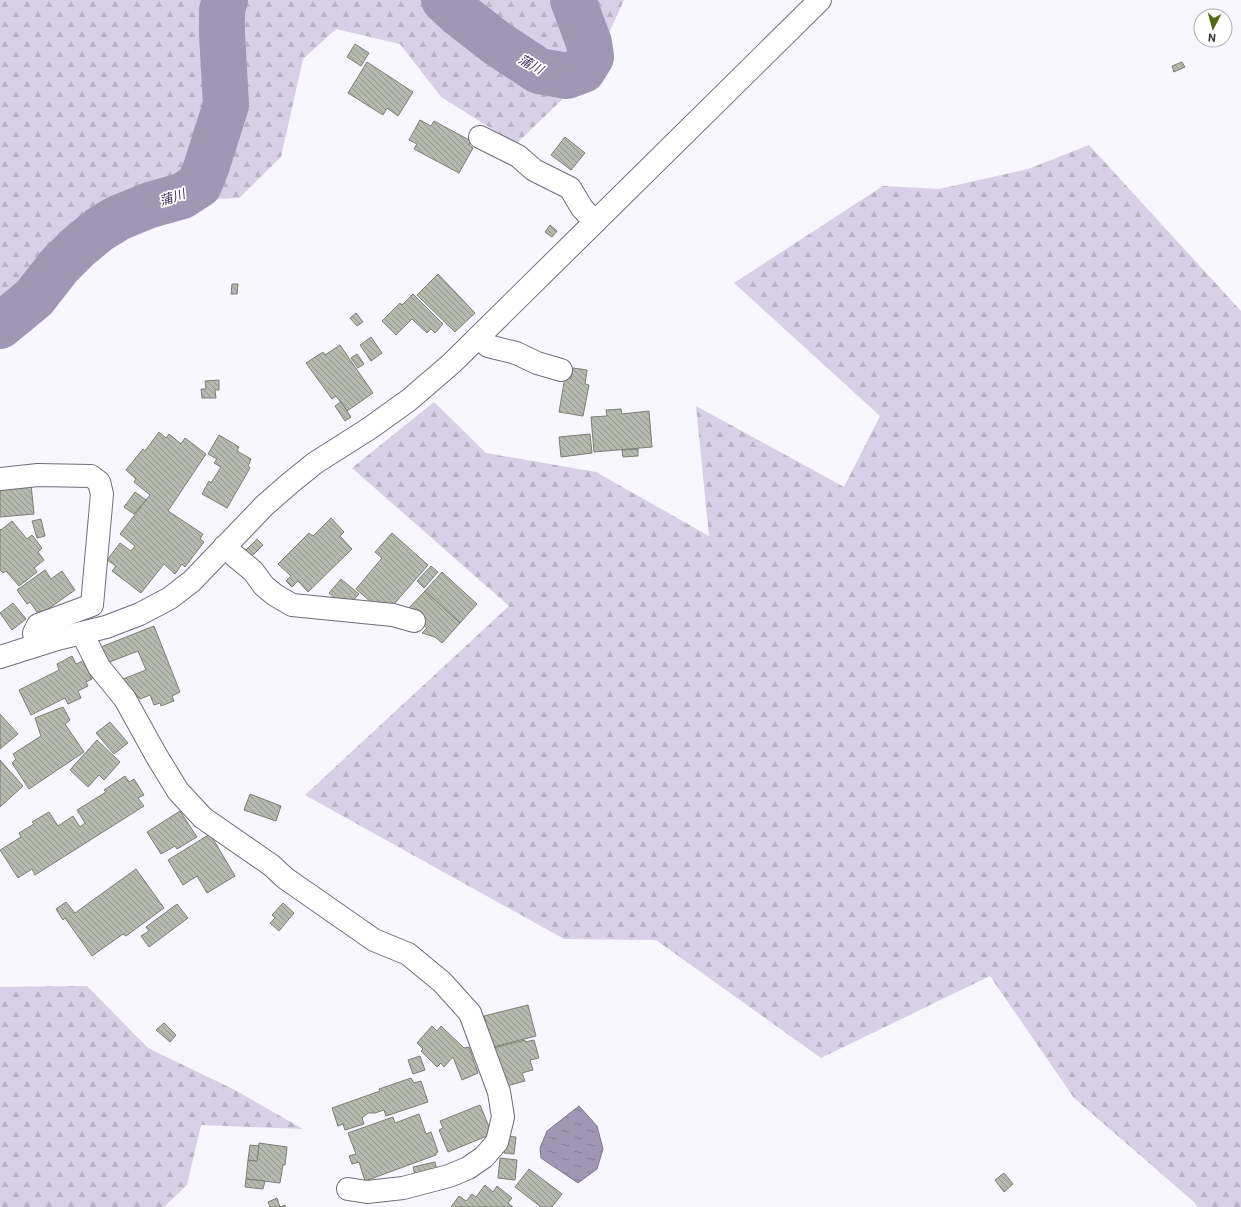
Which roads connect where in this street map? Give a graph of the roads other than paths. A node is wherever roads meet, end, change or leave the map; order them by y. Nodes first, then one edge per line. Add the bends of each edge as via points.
1 (820, 0) edge
2 (480, 137) dead end
3 (595, 222) junction
4 (479, 337) junction
5 (561, 370) dead end
6 (0, 479) edge
7 (224, 547) junction
8 (414, 621) dead end
9 (82, 633) junction
10 (36, 646) junction
11 (0, 657) edge
12 (348, 1189) dead end

1 - 3 street
2 - 3 street via 518,156 534,170 570,188 582,208
3 - 4 street
4 - 5 street via 488,346 516,353
4 - 7 street via 409,400 315,463 289,484 264,505
6 - 10 street via 38,475 91,476 99,482 102,494 92,605 38,625 34,633
7 - 8 street via 253,571 275,596 292,605 392,615
7 - 9 street via 192,581 170,598 140,614
9 - 10 street
9 - 12 street via 99,667 125,699 178,791 203,818 374,940 408,954 442,982 470,1013 498,1092 503,1117 497,1142 484,1157 468,1168 449,1176 403,1188 367,1192
10 - 11 street

